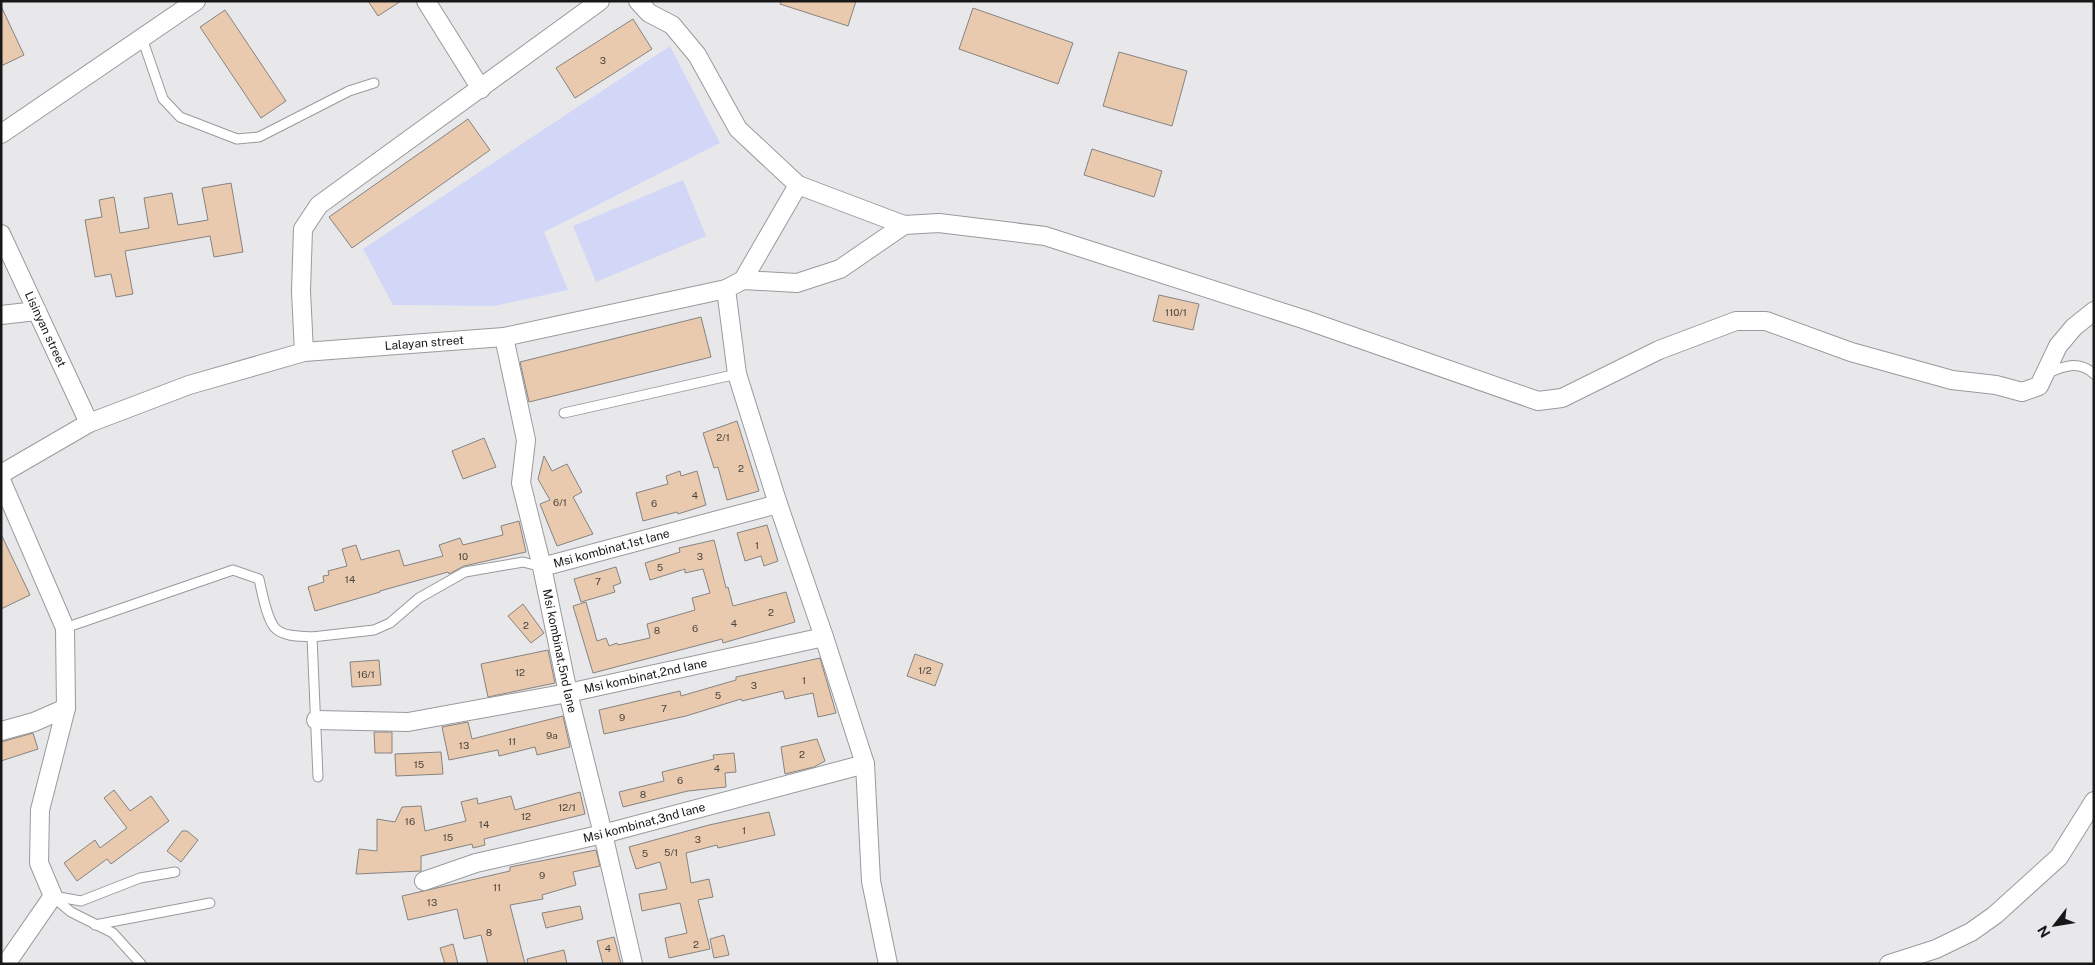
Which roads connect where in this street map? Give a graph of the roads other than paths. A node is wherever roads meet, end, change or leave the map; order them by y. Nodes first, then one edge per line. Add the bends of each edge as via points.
1 (196, 1) edge
2 (426, 1) edge
3 (600, 1) edge
4 (638, 1) edge
5 (142, 38) junction
6 (374, 83) dead end
7 (481, 89) junction
8 (1, 134) edge
9 (799, 179) junction
10 (904, 225) junction
11 (1, 234) edge
12 (744, 280) junction
13 (726, 289) junction
14 (37, 311) junction
15 (2094, 311) edge
16 (1, 315) edge
17 (504, 337) junction
18 (304, 352) junction
19 (737, 374) junction
20 (2094, 374) edge
21 (2046, 375) junction
22 (564, 413) dead end
23 (88, 423) junction
24 (1, 474) edge
25 (1, 480) edge
26 (778, 504) junction
27 (542, 567) junction
28 (65, 628) junction
29 (312, 637) junction
30 (824, 638) junction
31 (568, 693) junction
32 (66, 708) junction
33 (316, 720) junction
34 (1, 730) edge
35 (865, 764) junction
36 (318, 777) dead end
37 (2094, 801) edge
38 (603, 834) junction
39 (175, 872) dead end
40 (424, 881) dead end
41 (53, 896) junction
42 (210, 903) dead end
43 (95, 925) junction
44 (6, 964) edge
45 (141, 964) edge
46 (633, 964) edge
47 (888, 964) edge
48 (1889, 964) edge

1 - 5 street
2 - 7 street
3 - 7 street
4 - 9 street via 649,13 672,25 697,55 738,129
5 - 6 lane via 163,98 180,116 237,139 259,137 350,91
5 - 8 street
7 - 18 street via 319,205 303,229 301,291
9 - 10 street
9 - 12 street
10 - 12 street via 840,269 797,283
10 - 21 street via 939,223 1045,236 1538,401 1562,398 1659,350 1736,322 1766,320 1851,352 1952,380 2022,392 2039,386
11 - 14 street, Lisinyan street
12 - 13 street, Lalayan street
13 - 17 street, Lalayan street
13 - 19 street
14 - 16 street
14 - 23 street, Lisinyan street
15 - 21 street via 2058,346
17 - 18 street, Lalayan street
17 - 27 street, Msi kombinat,5nd lane via 526,440 521,483
18 - 23 street, Lalayan street via 189,385
19 - 22 lane
19 - 26 street
20 - 21 lane via 2086,366 2065,365
23 - 24 street, Lalayan street
25 - 28 street
26 - 27 street, Msi kombinat,1st lane
26 - 30 street
27 - 29 lane, Msi kombinat,1st lane via 523,562 466,572 419,598 390,623 374,630
27 - 31 street, Msi kombinat,5nd lane
28 - 29 lane, Msi kombinat,1st lane via 233,570 259,580 269,618 276,629
28 - 32 street
29 - 33 lane
30 - 31 street, Msi kombinat,2nd lane
30 - 35 street
31 - 33 street, Msi kombinat,2nd lane via 408,722
31 - 38 street, Msi kombinat,5nd lane
32 - 34 street via 34,722
32 - 41 street via 40,810 39,863
33 - 36 lane
35 - 38 street, Msi kombinat,3nd lane
35 - 47 street via 871,881
37 - 48 street via 2059,857 1995,915 1971,932 1936,949
38 - 40 street, Msi kombinat,3nd lane via 476,863
38 - 46 street, Msi kombinat,5nd lane
39 - 41 lane via 140,878 81,901
41 - 43 lane via 71,912
41 - 44 street
42 - 43 lane
43 - 45 lane via 113,934

